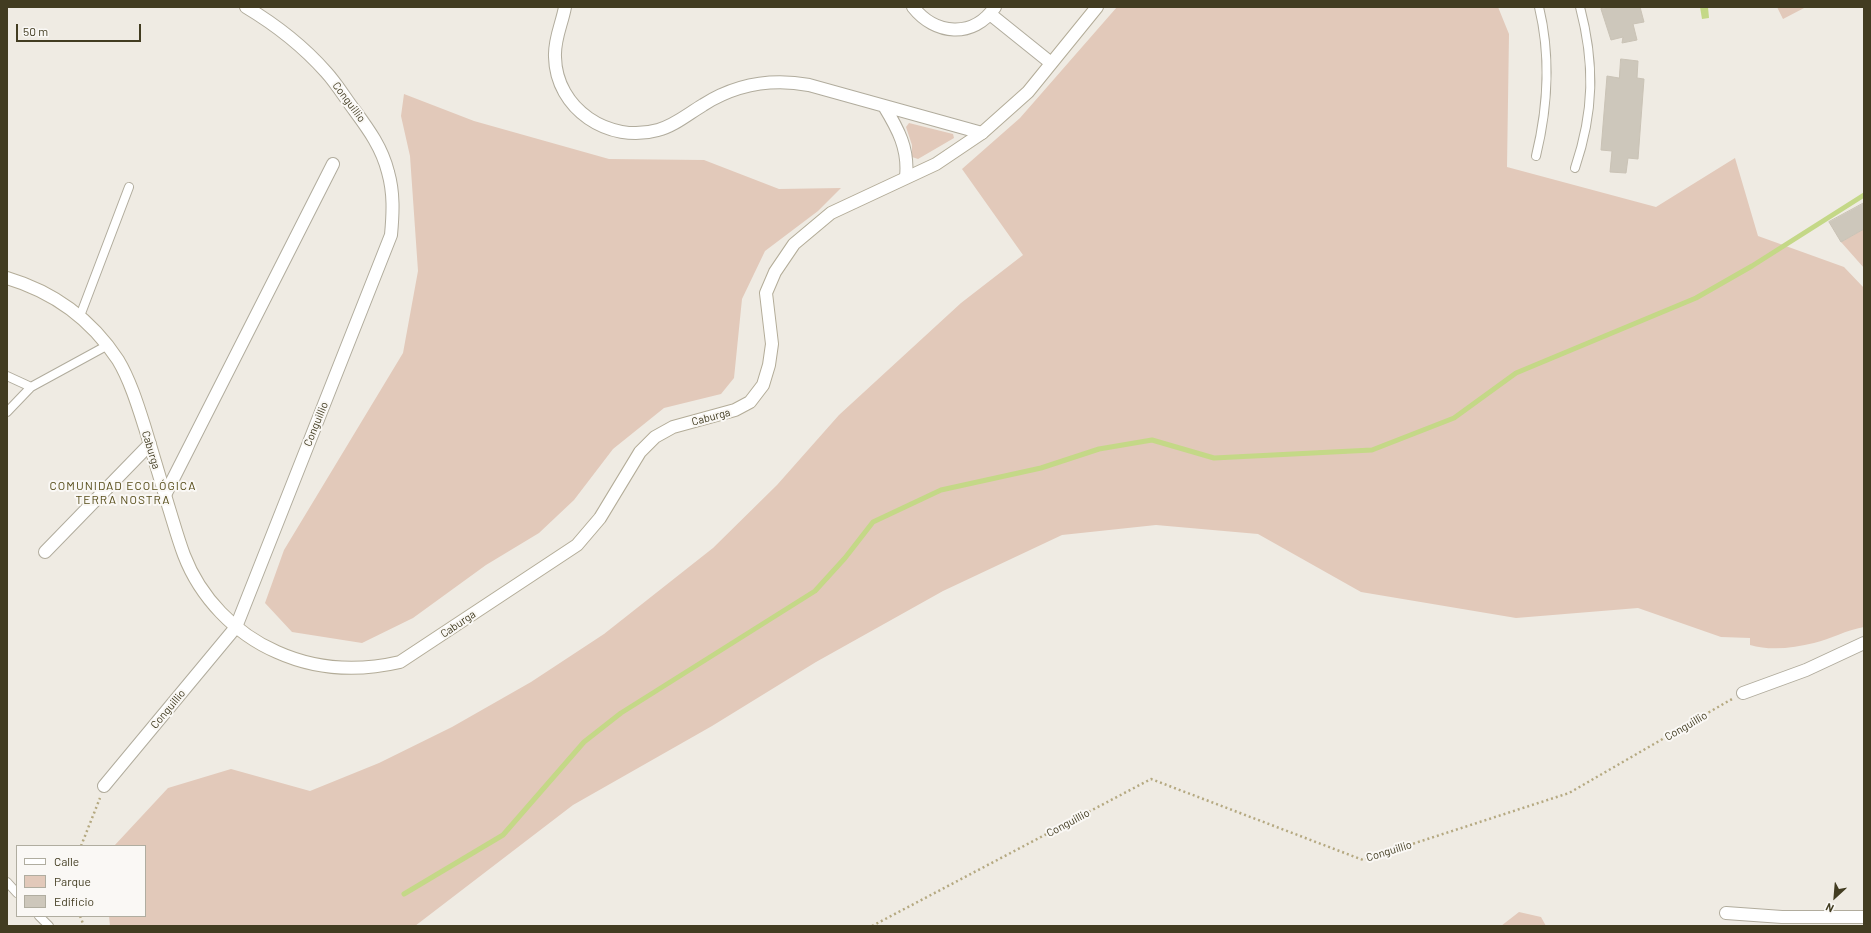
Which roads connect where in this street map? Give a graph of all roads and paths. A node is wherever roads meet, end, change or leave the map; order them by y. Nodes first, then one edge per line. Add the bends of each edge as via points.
1 (246, 7) edge
2 (565, 7) edge
3 (913, 7) edge
4 (1097, 7) edge
5 (1540, 7) edge
6 (1580, 7) edge
7 (992, 10) edge
8 (1051, 63) junction
9 (884, 106) junction
10 (982, 133) junction
11 (1536, 156) dead end
12 (333, 164) dead end
13 (1575, 168) dead end
14 (906, 177) junction
15 (129, 187) dead end
16 (7, 278) edge
17 (80, 316) junction
18 (108, 345) junction
19 (7, 376) edge
20 (31, 387) junction
21 (7, 412) edge
22 (150, 444) junction
23 (165, 495) junction
24 (44, 552) dead end
25 (236, 627) junction
26 (1864, 643) edge
27 (1743, 693) joint
28 (104, 786) joint
29 (81, 845) edge
30 (7, 882) edge
31 (16, 892) edge
32 (1726, 913) dead end
33 (40, 917) edge
34 (1864, 917) edge
35 (49, 926) edge
36 (872, 926) edge

1 - 25 street, Conguillio via 288,35 309,54 366,125 376,140 388,171 392,187 393,219 391,235
2 - 9 street via 555,47 560,81 574,106 595,124 608,129 635,134 659,130 725,93 766,82 781,81 809,85
3 - 7 street via 927,21 945,29 965,28 983,20
4 - 8 street, Caburga
5 - 11 lane via 1547,80 1542,131
6 - 13 lane via 1588,38 1592,80 1587,125
7 - 8 street
8 - 10 street, Caburga via 1028,92
9 - 10 street
9 - 14 street via 905,147
10 - 14 street, Caburga via 936,164
12 - 23 street
14 - 25 street, Caburga via 832,213 794,244 775,272 766,293 772,344 767,376 757,394 735,410 673,427 655,437 640,452 600,518 577,545 400,662 363,669 324,667 270,649
15 - 17 lane
16 - 17 street, Caburga via 44,292
17 - 18 street, Caburga
18 - 20 lane
18 - 22 street, Caburga via 119,362 137,404
19 - 20 lane
20 - 21 lane
22 - 23 street, Caburga
22 - 24 street
23 - 25 street, Caburga via 191,571 211,601
25 - 28 street, Conguillio
26 - 27 street via 1806,670
27 - 36 path, Conguillio via 1569,793 1364,860 1151,779
28 - 29 path
30 - 31 lane
32 - 34 street via 1782,918
33 - 35 lane

